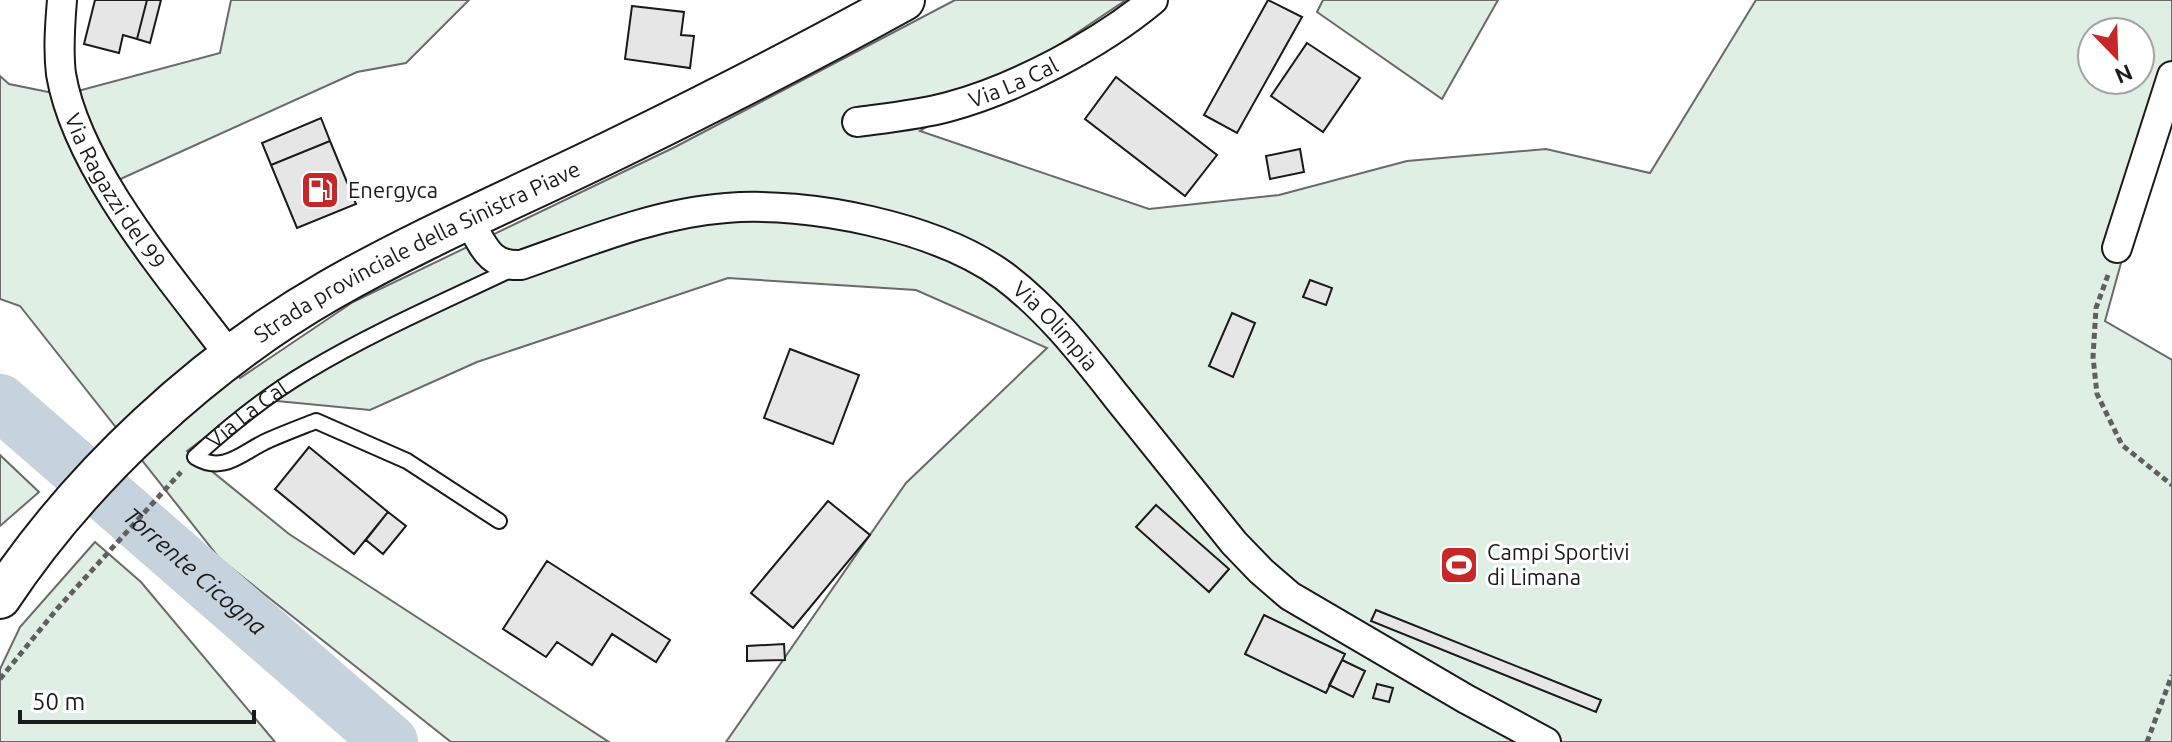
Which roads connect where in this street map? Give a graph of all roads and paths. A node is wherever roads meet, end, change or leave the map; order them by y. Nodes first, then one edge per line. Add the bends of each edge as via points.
1 (62, 0) edge
2 (904, 0) edge
3 (1153, 0) edge
4 (2172, 76) edge
5 (857, 122) dead end
6 (468, 219) junction
7 (2117, 248) joint
8 (521, 265) junction
9 (230, 356) junction
10 (175, 478) dead end
11 (2172, 485) edge
12 (499, 521) dead end
13 (9, 584) edge
14 (2172, 675) edge
15 (0, 679) edge
16 (1546, 742) edge
17 (2147, 742) edge

1 - 9 street, Via Ragazzi del 99 via 61,72 80,131 120,205
2 - 6 main road, Strada provinciale della Sinistra Piave
3 - 5 street, Via La Cal via 1082,47 1004,88 948,107
4 - 7 street
6 - 8 street via 491,256 507,265
6 - 9 main road, Strada provinciale della Sinistra Piave via 329,290
7 - 11 path via 2096,308 2097,394 2122,445
8 - 12 lane, Via La Cal via 305,372 195,457 206,464 229,462 316,421 407,461
8 - 16 street, Via Olimpia via 640,225 725,208 768,207 852,217 961,250 1005,277 1076,346 1234,543 1290,596
9 - 13 main road, Strada provinciale della Sinistra Piave via 148,425 73,503
10 - 15 path
14 - 17 path

